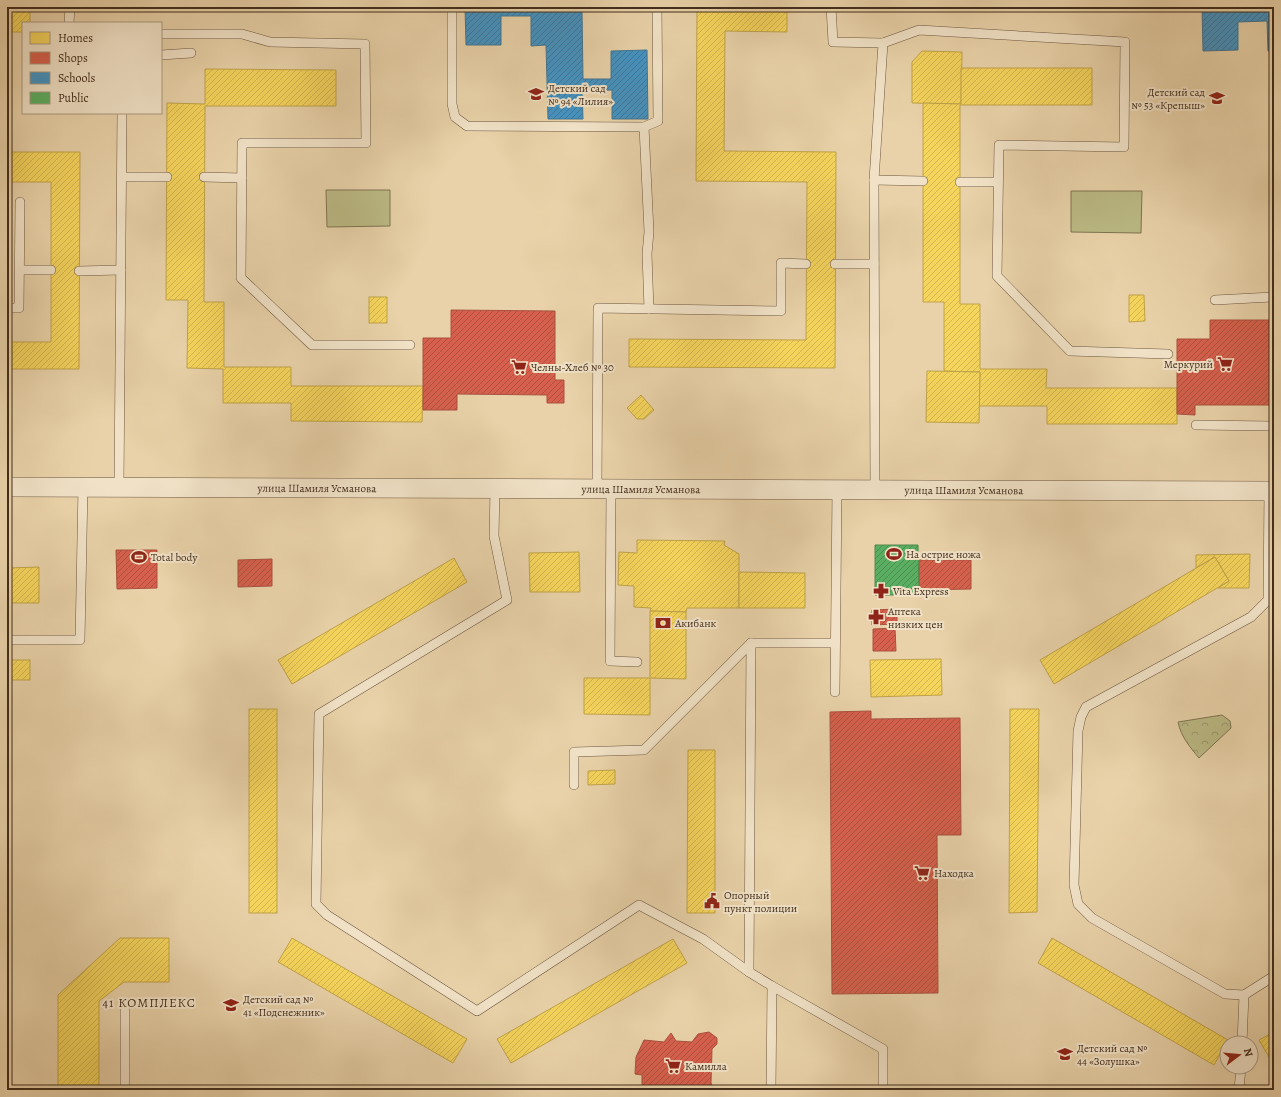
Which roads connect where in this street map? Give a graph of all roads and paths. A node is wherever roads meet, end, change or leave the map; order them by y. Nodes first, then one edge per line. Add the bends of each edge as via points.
1 (70, 7) edge
2 (452, 7) edge
3 (657, 7) edge
4 (832, 7) edge
5 (69, 22) edge
6 (162, 34) edge
7 (883, 43) junction
8 (191, 54) dead end
9 (162, 55) edge
10 (122, 114) edge
11 (644, 126) junction
12 (122, 177) junction
13 (167, 177) dead end
14 (204, 178) dead end
15 (242, 178) junction
16 (874, 180) junction
17 (923, 181) dead end
18 (960, 182) dead end
19 (998, 182) junction
20 (20, 202) dead end
21 (806, 264) dead end
22 (835, 264) dead end
23 (874, 264) junction
24 (20, 270) junction
25 (51, 270) dead end
26 (121, 270) junction
27 (80, 271) dead end
28 (1274, 297) edge
29 (1215, 300) dead end
30 (7, 308) edge
31 (648, 309) junction
32 (410, 345) dead end
33 (1168, 354) dead end
34 (1196, 425) dead end
35 (1274, 426) edge
36 (7, 487) edge
37 (83, 488) junction
38 (119, 488) junction
39 (496, 489) junction
40 (604, 489) junction
41 (837, 490) junction
42 (875, 490) junction
43 (1272, 491) edge
44 (7, 640) edge
45 (751, 643) junction
46 (835, 644) junction
47 (637, 662) dead end
48 (835, 692) dead end
49 (574, 785) dead end
50 (749, 972) junction
51 (1274, 976) edge
52 (772, 986) junction
53 (1244, 995) junction
54 (125, 1006) dead end
55 (1242, 1035) edge
56 (1240, 1075) edge
57 (125, 1090) edge
58 (771, 1090) edge
59 (883, 1090) edge
60 (1239, 1090) edge

1 - 5 lane
2 - 11 lane via 452,104 455,117 467,126
3 - 11 lane via 658,121
4 - 7 lane via 833,42
6 - 15 lane via 242,34 270,42 365,44 366,144 242,143
7 - 16 lane
7 - 19 lane via 919,30 1125,42 1124,147 999,145
8 - 9 lane
10 - 12 lane
11 - 31 lane via 649,232
12 - 13 lane
12 - 26 lane
14 - 15 lane
15 - 32 lane via 241,278 312,345
16 - 17 lane
16 - 23 lane
18 - 19 lane
19 - 33 lane via 997,276 1070,351
20 - 24 lane
21 - 31 lane via 781,263 781,310
22 - 23 lane
23 - 42 lane
24 - 25 lane
24 - 30 lane via 19,308
26 - 27 lane
26 - 38 lane
28 - 29 lane
31 - 40 lane via 598,308
34 - 35 lane
36 - 37 street, улица Шамиля Усманова
37 - 38 street, улица Шамиля Усманова
37 - 44 lane via 80,640
38 - 39 street, улица Шамиля Усманова
39 - 40 street, улица Шамиля Усманова
39 - 50 lane via 494,536 508,600 319,714 316,904 327,915 477,1011 640,904 703,939
40 - 41 street, улица Шамиля Усманова
40 - 47 lane via 610,661
41 - 42 street, улица Шамиля Усманова
41 - 46 lane
42 - 43 street, улица Шамиля Усманова
43 - 53 lane via 1268,600 1251,617 1086,707 1078,731 1074,885 1078,904 1092,918 1225,994
45 - 46 lane
45 - 49 lane via 644,750 574,752
45 - 50 lane
46 - 48 lane
50 - 52 lane
51 - 53 lane
52 - 58 lane
52 - 59 lane via 883,1049
53 - 55 lane
54 - 57 lane
56 - 60 lane

